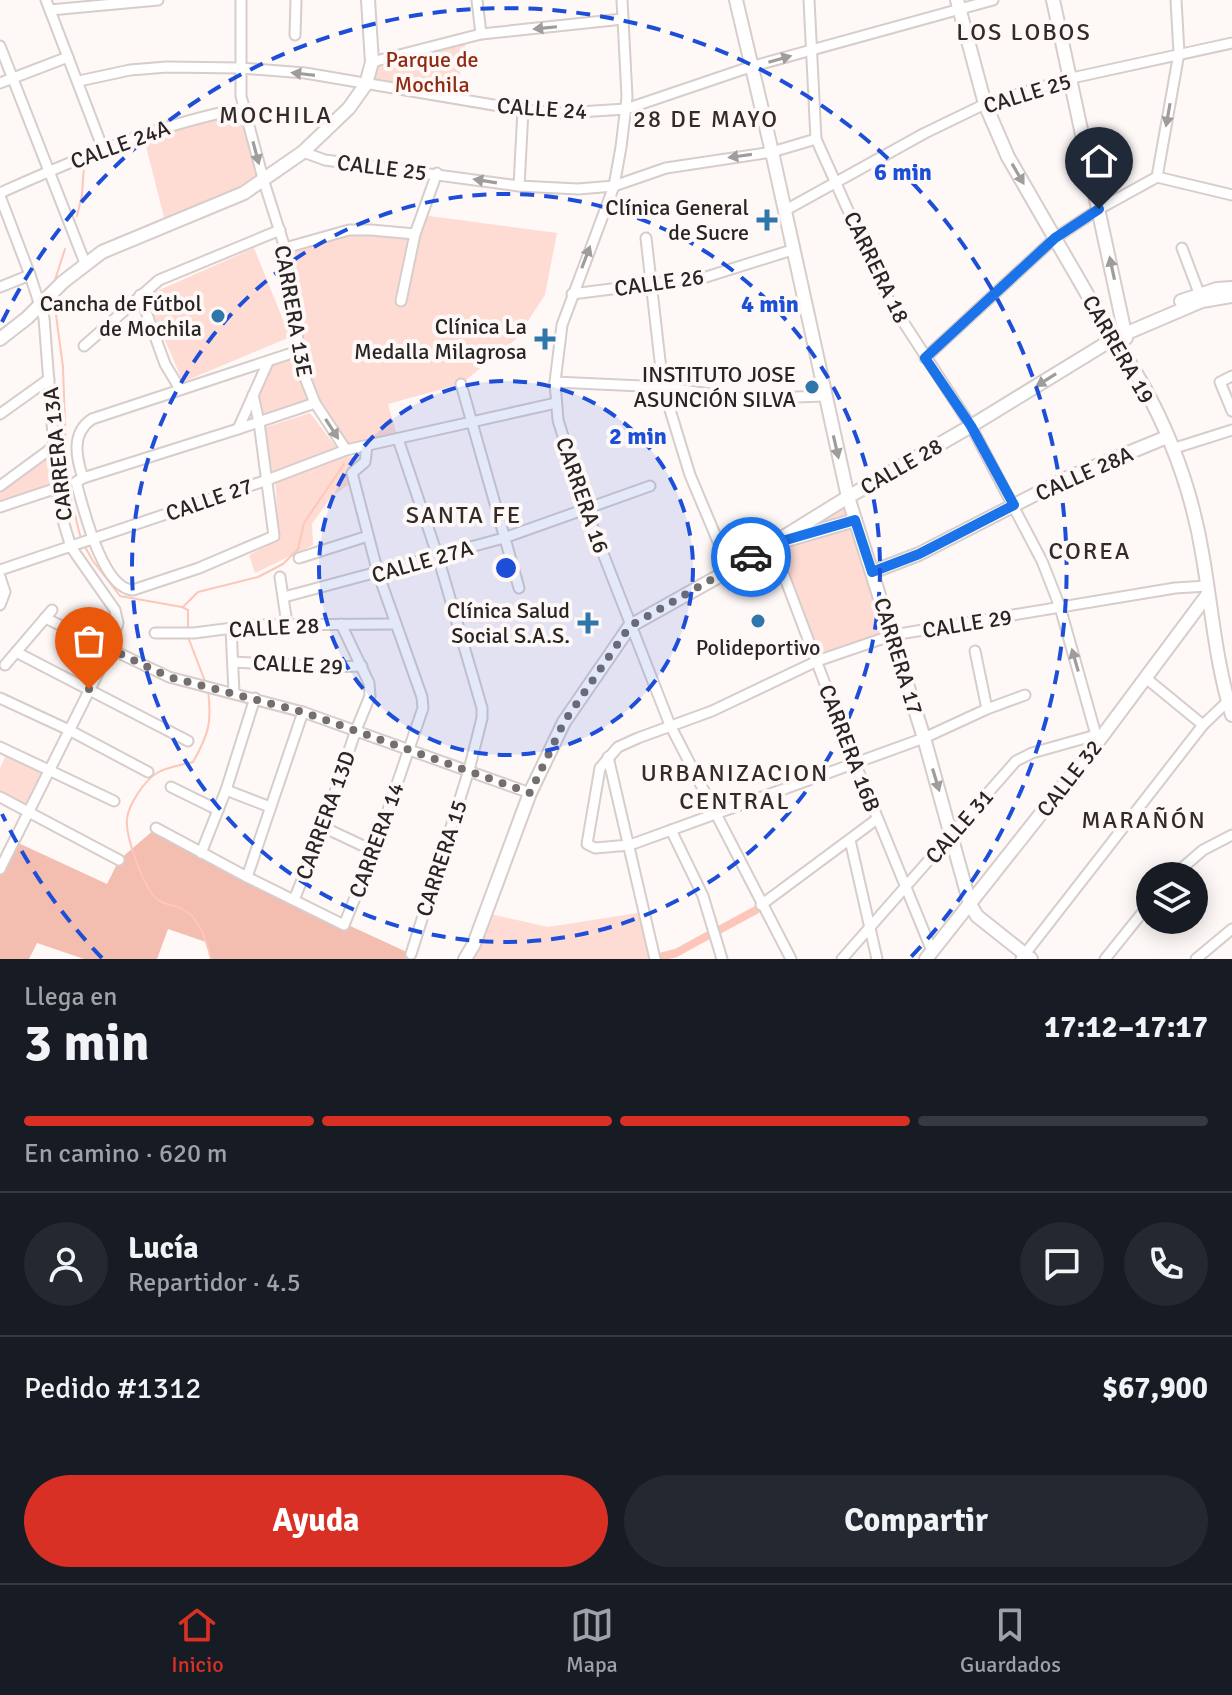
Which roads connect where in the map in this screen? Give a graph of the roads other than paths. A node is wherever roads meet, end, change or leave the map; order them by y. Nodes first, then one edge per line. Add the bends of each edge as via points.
1 (46, 0) edge
2 (158, 0) edge
3 (241, 0) edge
4 (296, 0) edge
5 (368, 0) edge
6 (477, 0) edge
7 (622, 0) edge
8 (736, 0) edge
9 (809, 0) edge
10 (993, 0) edge
11 (1053, 0) edge
12 (1176, 0) edge
13 (958, 5) edge
14 (50, 10) junction
15 (623, 19) junction
16 (481, 34) junction
17 (295, 35) dead end
18 (1232, 43) edge
19 (0, 46) edge
20 (812, 50) junction
21 (1179, 53) junction
22 (68, 57) junction
23 (372, 62) junction
24 (750, 67) junction
25 (240, 68) junction
26 (13, 78) junction
27 (1072, 78) junction
28 (79, 81) junction
29 (0, 83) edge
30 (366, 84) junction
31 (985, 104) junction
32 (244, 108) junction
33 (626, 109) junction
34 (523, 110) junction
35 (816, 139) junction
36 (103, 149) junction
37 (303, 152) junction
38 (772, 152) junction
39 (49, 171) junction
40 (437, 173) junction
41 (1157, 177) junction
42 (264, 182) junction
43 (837, 183) junction
44 (519, 186) junction
45 (614, 186) junction
46 (0, 195) edge
47 (1232, 195) edge
48 (1099, 209) junction
49 (784, 211) junction
50 (280, 230) junction
51 (415, 234) junction
52 (646, 238) dead end
53 (1055, 238) junction
54 (285, 248) junction
55 (1182, 248) dead end
56 (792, 250) junction
57 (85, 263) junction
58 (30, 275) junction
59 (649, 285) junction
60 (0, 287) edge
61 (1232, 288) edge
62 (1199, 293) junction
63 (572, 294) junction
64 (140, 295) junction
65 (1232, 296) edge
66 (45, 300) junction
67 (401, 301) dead end
68 (1121, 333) junction
69 (0, 339) edge
70 (84, 346) dead end
71 (298, 351) junction
72 (925, 358) junction
73 (268, 362) junction
74 (1232, 376) edge
75 (49, 379) junction
76 (555, 382) junction
77 (461, 384) dead end
78 (663, 387) junction
79 (180, 389) junction
80 (253, 395) junction
81 (824, 396) junction
82 (742, 399) junction
83 (315, 403) junction
84 (556, 403) junction
85 (668, 404) junction
86 (1232, 411) edge
87 (0, 414) edge
88 (471, 420) junction
89 (259, 422) junction
90 (971, 426) junction
91 (238, 429) junction
92 (1232, 430) edge
93 (398, 439) junction
94 (1170, 443) junction
95 (367, 446) junction
96 (53, 447) junction
97 (346, 450) junction
98 (83, 478) junction
99 (267, 480) junction
100 (0, 486) edge
101 (650, 486) dead end
102 (57, 488) junction
103 (848, 497) junction
104 (1014, 505) junction
105 (0, 507) edge
106 (586, 510) junction
107 (855, 520) junction
108 (368, 536) junction
109 (504, 538) junction
110 (81, 543) junction
111 (772, 544) junction
112 (438, 557) junction
113 (299, 558) dead end
114 (0, 570) edge
115 (730, 570) junction
116 (872, 572) junction
117 (378, 573) junction
118 (0, 577) edge
119 (280, 577) dead end
120 (519, 588) dead end
121 (1208, 590) junction
122 (284, 597) junction
123 (0, 605) edge
124 (1060, 607) junction
125 (287, 624) junction
126 (341, 624) junction
127 (394, 624) junction
128 (630, 626) junction
129 (231, 628) junction
130 (155, 633) dead end
131 (893, 635) junction
132 (110, 649) junction
133 (975, 651) dead end
134 (16, 652) junction
135 (817, 661) junction
136 (234, 662) junction
137 (5, 665) dead end
138 (362, 666) junction
139 (1147, 679) junction
140 (89, 689) junction
141 (234, 693) junction
142 (1025, 695) dead end
143 (0, 698) edge
144 (255, 698) junction
145 (1228, 701) junction
146 (987, 709) junction
147 (303, 712) junction
148 (1232, 715) edge
149 (670, 725) junction
150 (1203, 725) junction
151 (69, 730) junction
152 (356, 730) junction
153 (1098, 737) junction
154 (924, 738) junction
155 (188, 741) dead end
156 (0, 747) edge
157 (410, 748) junction
158 (608, 757) junction
159 (855, 763) junction
160 (49, 769) junction
161 (469, 770) junction
162 (148, 772) dead end
163 (171, 787) dead end
164 (226, 790) junction
165 (530, 793) junction
166 (0, 797) edge
167 (114, 801) dead end
168 (270, 807) junction
169 (218, 810) junction
170 (29, 811) junction
171 (714, 813) junction
172 (877, 819) junction
173 (323, 827) junction
174 (156, 828) dead end
175 (671, 830) junction
176 (952, 834) junction
177 (1232, 835) edge
178 (850, 840) junction
179 (630, 845) junction
180 (374, 851) junction
181 (201, 853) junction
182 (3, 856) edge
183 (119, 860) dead end
184 (1189, 862) edge
185 (0, 869) edge
186 (247, 877) junction
187 (906, 887) junction
188 (294, 900) junction
189 (970, 904) junction
190 (761, 905) junction
191 (1136, 920) edge
192 (870, 928) junction
193 (1232, 929) edge
194 (474, 944) junction
195 (411, 954) dead end
196 (929, 955) edge
197 (1026, 957) edge
198 (1200, 957) edge
199 (465, 959) edge
200 (474, 959) edge
201 (655, 959) edge
202 (722, 959) edge
203 (791, 959) edge
204 (842, 959) edge
205 (877, 959) edge
206 (1105, 959) edge

1 - 14 street
2 - 14 street
3 - 25 street, CARRERA 13E
4 - 17 street
5 - 23 main road
6 - 16 street
7 - 15 street, CARRERA 16
8 - 24 main road, CARRERA 17
9 - 20 street, CARRERA 18
10 - 13 street, CALLE 24
11 - 27 main road
12 - 21 street
13 - 20 street, CALLE 24
13 - 31 main road, CARRERA 19
14 - 22 street
15 -> 16 street
15 - 33 street, CARRERA 16
16 - 23 street
18 - 21 street, CALLE 25
19 - 26 street
24 -> 20 street, CALLE 24
20 - 35 street, CARRERA 18
21 - 27 street, CALLE 25
21 -> 41 street
22 - 26 street
22 - 28 street
23 - 30 main road
24 - 33 street, CALLE 24
24 - 38 main road, CARRERA 17
25 - 28 street, CALLE 24 via 167,67
30 -> 25 street, CALLE 24
25 - 32 street, CARRERA 13E
26 - 29 street
26 - 39 street
27 - 31 street, CALLE 25
27 - 48 main road
28 - 36 street
30 - 34 street, CALLE 24
30 - 37 main road
31 - 43 street, CALLE 25
31 -> 53 main road, CARRERA 19 via 1008,157
32 - 36 street, CALLE 24A via 184,121
32 -> 42 street, CARRERA 13E
33 - 34 street, CALLE 24
33 - 45 street, CARRERA 16
34 - 44 street
35 - 38 street, CALLE 25
35 - 43 street, CARRERA 18
36 - 39 street, CALLE 24A
37 - 40 street, CALLE 25 via 325,160
37 - 42 main road
38 -> 45 street, CALLE 25 via 666,168
38 - 49 main road, CARRERA 17
39 - 46 street, CALLE 24A
39 - 57 street
44 -> 40 street, CALLE 25
40 - 51 street
41 - 47 street
41 - 48 street
42 - 50 street, CARRERA 13E
42 - 57 main road
43 - 49 street, CALLE 25
43 - 72 street, CARRERA 18 via 887,297
44 - 45 street, CALLE 25
63 -> 45 street, CARRERA 16
46 - 58 street, CARRERA 13A
48 - 53 street
68 -> 48 main road
49 - 56 main road, CARRERA 17
50 - 54 street, CARRERA 13E
50 - 64 street via 159,280
51 - 54 street via 349,230
51 - 67 street
52 - 59 street
53 - 68 main road, CARRERA 19
53 - 72 street
54 - 71 street, CARRERA 13E
55 - 62 street
56 - 59 street, CALLE 26 via 706,277
56 - 81 main road, CARRERA 17
57 - 66 main road
58 - 60 street
58 - 66 street, CARRERA 13A
59 - 63 street, CALLE 26
59 - 78 street
61 - 62 main road, CALLE 28
62 - 68 main road, CALLE 28 via 1137,319
63 - 76 street, CARRERA 16
64 - 70 street
64 - 79 street via 165,364
65 - 68 main road, CALLE 28 via 1202,301
66 - 69 main road
66 - 75 street, CARRERA 13A
68 -> 90 main road, CALLE 28
68 - 94 main road, CARRERA 19 via 1129,361
71 - 73 street
71 - 83 street, CARRERA 13E
72 - 90 street, CARRERA 18
73 - 79 street
73 - 80 street
74 - 86 street via 1220,382
75 - 87 street
75 - 96 street, CARRERA 13A
76 - 78 street
76 - 84 street, CARRERA 16
77 - 88 street
78 - 82 street
78 - 85 street
79 - 98 street via 82,426 76,447
80 - 89 street
80 - 91 street
81 - 82 street
81 -> 103 main road, CARRERA 17
82 - 85 street
83 - 89 street
83 -> 97 street, CARRERA 13E
84 - 88 street
84 - 106 street, CARRERA 16
85 - 115 street via 690,475
88 - 93 street
88 - 109 street
89 - 91 street
89 - 99 street
90 - 103 main road, CALLE 28
90 - 104 street, CARRERA 18
91 - 98 street
92 - 94 street, CALLE 28A
93 - 95 street
93 - 112 street, CARRERA 15
94 - 104 main road, CALLE 28A via 1067,478
94 - 121 main road, CARRERA 19 via 1194,518
95 - 97 street
95 - 108 street, CARRERA 14 via 365,462 352,473
96 - 100 street
96 - 102 street, CARRERA 13A
97 - 99 street, CALLE 27
98 - 110 street via 76,482
99 - 110 street, CALLE 27
99 - 110 street via 272,537 173,577 125,589
101 - 106 street, CALLE 27A
102 - 105 street
102 - 110 street, CARRERA 13A
103 - 107 main road, CARRERA 17
103 - 111 main road, CALLE 28
104 - 116 main road, CALLE 28A
104 - 124 street, CARRERA 18
106 - 109 street, CALLE 27A
106 - 128 street, CARRERA 16
107 - 111 main road, CALLE 28
107 - 116 main road, CARRERA 17
108 - 113 street
108 - 117 street, CARRERA 14
109 - 112 street, CALLE 27A
109 - 120 street
110 - 114 street, CALLE 27
110 - 132 street, CARRERA 13A via 115,610 118,623
111 - 115 main road, CALLE 28
111 - 135 street, CARRERA 16B
112 - 117 street, CALLE 27A
112 - 161 street, CARRERA 15 via 482,708
115 - 128 main road, CALLE 28
116 - 131 main road, CARRERA 17
117 - 122 street, CALLE 27A
117 - 127 street, CARRERA 14
118 - 123 street via 5,592
119 - 122 street
121 - 124 street, CALLE 29 via 1175,588
121 - 139 main road, CALLE 32
121 - 145 main road, CARRERA 19
122 - 125 street
124 - 131 street, CALLE 29
153 -> 124 street, CARRERA 18
125 - 126 street, CALLE 28
125 - 129 street, CALLE 28
126 - 127 street, CALLE 28
126 - 138 street, CARRERA 13D
127 - 157 street, CARRERA 14 via 422,697 422,718
128 - 149 street, CARRERA 16
128 - 165 main road via 564,722
129 - 130 street, CALLE 28
129 - 136 street
131 - 135 street, CALLE 29
131 - 154 main road, CARRERA 17
132 - 134 street via 49,614
132 - 140 street, CARRERA 13A
132 - 141 street via 169,677
133 - 146 street
134 - 137 street
134 - 140 street
135 - 149 street, CALLE 29
135 - 159 street, CARRERA 16B
136 - 138 street, CALLE 29
136 - 141 street
138 - 152 street, CARRERA 13D via 370,696
139 - 150 street
139 - 153 main road, CALLE 32
140 - 151 street, CARRERA 13A
140 - 155 street
141 - 144 street
142 - 146 street
143 - 151 street
144 - 147 street
144 - 164 street
145 - 148 main road, CARRERA 19
145 - 150 street
146 - 154 street
147 - 152 street
147 - 168 street
149 - 158 street, CALLE 29 via 618,747
149 - 171 street, CARRERA 16
150 - 197 street
151 - 160 street, CARRERA 13A
151 - 162 street
152 - 157 street
152 - 173 street, CARRERA 13D
153 - 176 street, CALLE 31 via 1016,761
153 - 189 main road, CALLE 32
154 - 159 street
154 -> 176 main road, CARRERA 17
156 - 160 street
157 - 161 street
157 - 180 street, CARRERA 14
158 - 179 street
158 - 179 street via 596,783 587,844
159 - 171 street
159 - 172 street, CARRERA 16B
160 - 167 street
160 - 170 street, CARRERA 13A
161 - 165 street
161 - 195 street, CARRERA 15
163 - 169 street
164 - 168 street
164 - 169 street
165 - 194 main road
166 - 170 street
168 - 186 street
169 - 181 street
170 - 182 street, CARRERA 13A
170 - 183 street
171 - 175 street
171 - 190 street, CARRERA 16
172 - 178 street
172 - 187 street, CARRERA 16B
173 - 180 street
173 - 188 street, CARRERA 13D
174 - 181 street
175 - 179 street
175 - 202 street via 703,896
176 - 187 street, CALLE 31
176 - 189 main road, CARRERA 17
177 - 184 street
178 - 190 street
178 - 192 street
179 - 201 street
180 - 188 street, CARRERA 14 via 344,925
181 - 186 street
182 - 185 street, CARRERA 13A
186 - 188 street
187 - 192 street, CALLE 31
187 - 196 street, CARRERA 16B
189 - 196 main road, CALLE 32
189 - 197 main road, CARRERA 17
190 - 203 street, CARRERA 16
191 - 206 street
192 - 204 street, CALLE 31
192 - 205 street
193 - 198 street
194 - 199 main road
194 - 200 main road

